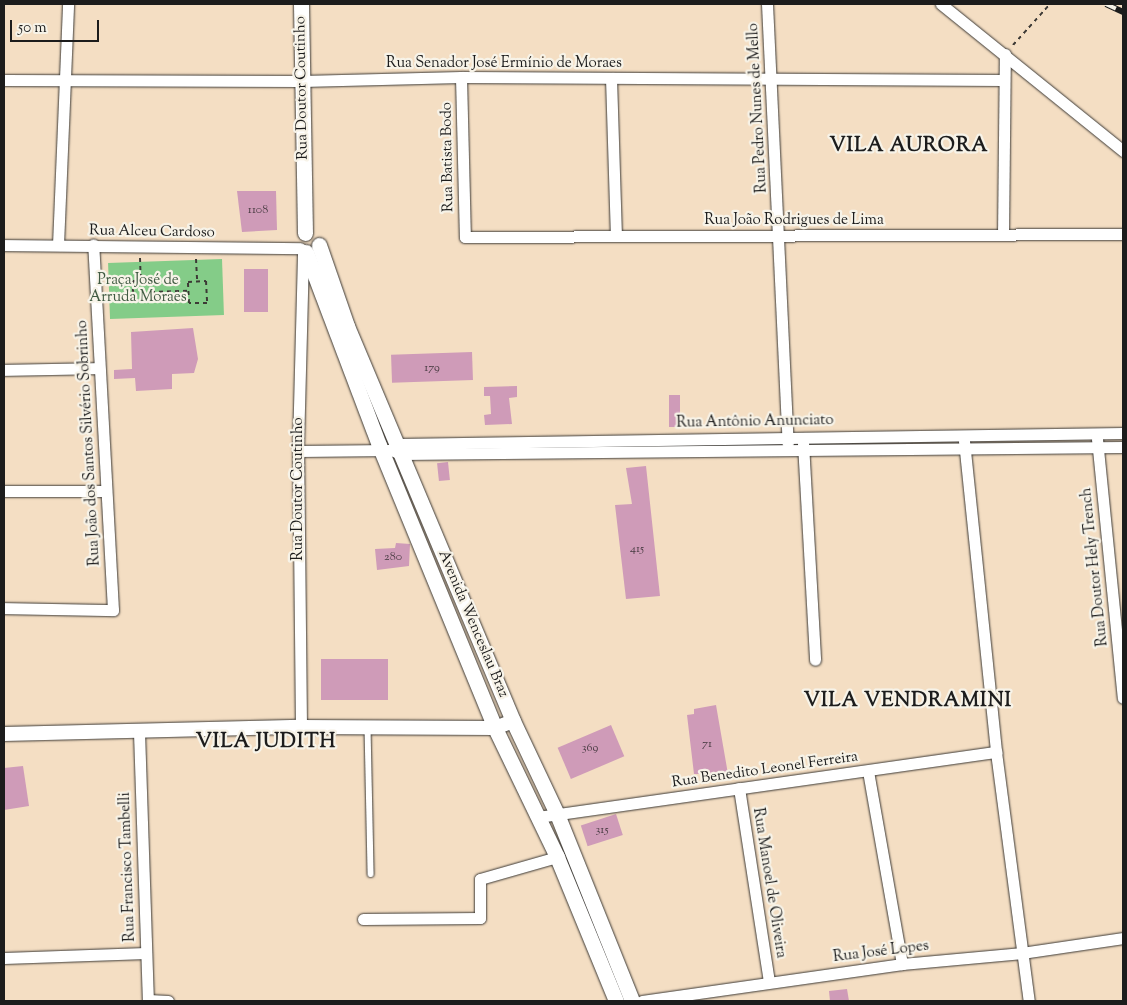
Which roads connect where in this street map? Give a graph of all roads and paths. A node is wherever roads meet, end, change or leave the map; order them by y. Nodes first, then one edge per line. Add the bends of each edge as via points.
1 (68, 4) edge
2 (300, 4) edge
3 (767, 4) edge
4 (941, 4) edge
5 (1050, 4) edge
6 (1005, 54) junction
7 (461, 77) junction
8 (65, 78) junction
9 (611, 78) junction
10 (772, 79) junction
11 (4, 80) edge
12 (1004, 80) junction
13 (302, 81) junction
14 (1123, 151) edge
15 (1123, 234) edge
16 (1004, 235) junction
17 (465, 236) joint
18 (616, 236) junction
19 (779, 236) junction
20 (58, 245) junction
21 (4, 246) edge
22 (92, 246) junction
23 (303, 246) junction
24 (139, 247) junction
25 (196, 248) junction
26 (141, 281) junction
27 (196, 281) junction
28 (188, 291) junction
29 (151, 292) junction
30 (95, 293) junction
31 (133, 293) junction
32 (99, 368) junction
33 (4, 370) edge
34 (1096, 433) junction
35 (1123, 433) edge
36 (963, 434) junction
37 (1003, 434) junction
38 (803, 436) junction
39 (787, 437) junction
40 (631, 439) junction
41 (520, 447) junction
42 (1097, 447) junction
43 (1123, 447) edge
44 (965, 448) junction
45 (1004, 448) junction
46 (393, 449) junction
47 (788, 450) junction
48 (803, 450) junction
49 (299, 451) junction
50 (632, 452) junction
51 (4, 491) edge
52 (106, 491) junction
53 (457, 588) junction
54 (440, 595) junction
55 (4, 608) edge
56 (815, 660) dead end
57 (1123, 698) edge
58 (513, 722) junction
59 (301, 727) junction
60 (368, 727) junction
61 (495, 728) junction
62 (139, 732) junction
63 (4, 734) edge
64 (996, 752) junction
65 (868, 770) junction
66 (739, 788) junction
67 (557, 814) junction
68 (538, 817) junction
69 (557, 857) junction
70 (371, 874) dead end
71 (363, 919) dead end
72 (1123, 938) edge
73 (146, 953) junction
74 (1022, 953) junction
75 (4, 958) edge
76 (902, 964) junction
77 (769, 982) junction
78 (148, 1000) edge
79 (168, 1001) edge
80 (616, 1001) edge
81 (632, 1001) edge
82 (642, 1001) edge
83 (1029, 1001) edge

1 - 8 street
2 - 13 main road, Rua Doutor Coutinho
3 - 10 street, Rua Pedro Nunes de Mello
4 - 6 street
5 - 6 path
6 - 12 street
6 - 14 street
7 - 9 street, Rua Senador José Ermínio de Moraes
7 - 13 street, Rua Senador José Ermínio de Moraes
7 - 17 street, Rua Batista Bodo
8 - 11 street, Rua Senador José Ermínio de Moraes
8 - 13 street, Rua Senador José Ermínio de Moraes
8 - 20 street
9 - 10 street, Rua Senador José Ermínio de Moraes
9 - 18 street
10 - 12 street, Rua Senador José Ermínio de Moraes
10 - 19 street, Rua Pedro Nunes de Mello
12 - 16 street
13 - 23 main road, Rua Doutor Coutinho
15 - 16 street, Rua João Rodrigues de Lima
16 - 19 street, Rua João Rodrigues de Lima
17 - 18 street, Rua João Rodrigues de Lima
18 - 19 street, Rua João Rodrigues de Lima
19 - 39 street, Rua Pedro Nunes de Mello
20 - 21 street, Rua Alceu Cardoso
20 - 22 street, Rua Alceu Cardoso
22 - 24 street, Rua Alceu Cardoso
22 - 30 street, Rua João dos Santos Silvério Sobrinho
23 - 25 street, Rua Alceu Cardoso
23 - 46 main road, Avenida Wenceslau Braz
23 - 46 main road, Avenida Wenceslau Braz via 313,252 319,245
23 - 49 street, Rua Doutor Coutinho
24 - 25 street, Rua Alceu Cardoso
24 - 26 path
25 - 27 path
26 - 29 path via 151,280
26 - 31 path via 133,281
27 - 28 path via 188,282
27 - 28 path via 206,281 207,303 189,303
28 - 29 path
29 - 31 path via 151,300 133,301
30 - 31 path
30 - 32 street, Rua João dos Santos Silvério Sobrinho
32 - 33 street
32 - 52 street, Rua João dos Santos Silvério Sobrinho
34 - 35 street, Rua Antônio Anunciato
34 - 37 street, Rua Antônio Anunciato
34 - 42 street, Rua Doutor Hely Trench
36 - 37 street, Rua Antônio Anunciato
36 - 38 street, Rua Antônio Anunciato
36 - 44 street
37 - 45 street
38 - 39 street, Rua Antônio Anunciato
38 - 48 street
39 - 40 street, Rua Antônio Anunciato
39 - 47 street, Rua Pedro Nunes de Mello
40 - 41 street, Rua Antônio Anunciato
40 - 50 street
41 - 46 street, Rua Antônio Anunciato
41 - 50 street, Rua Antônio Anunciato
42 - 43 street, Rua Antônio Anunciato
42 - 45 street, Rua Antônio Anunciato
42 - 57 street, Rua Doutor Hely Trench
44 - 45 street, Rua Antônio Anunciato
44 - 48 street, Rua Antônio Anunciato
44 - 64 street
46 - 49 street, Rua Antônio Anunciato
46 - 53 main road, Avenida Wenceslau Braz
46 - 54 main road, Avenida Wenceslau Braz
47 - 48 street, Rua Antônio Anunciato
47 - 50 street, Rua Antônio Anunciato
48 - 56 street
49 - 59 street, Rua Doutor Coutinho
51 - 52 street
52 - 55 street, Rua João dos Santos Silvério Sobrinho via 113,610
53 - 54 main road
53 - 58 main road, Avenida Wenceslau Braz
54 - 61 main road, Avenida Wenceslau Braz
58 - 61 street
58 - 67 main road, Avenida Wenceslau Braz
59 - 60 street
59 - 62 street
60 - 61 street
60 - 70 lane
61 - 68 main road, Avenida Wenceslau Braz
62 - 63 street
62 - 73 street, Rua Francisco Tambelli
64 - 65 street, Rua Benedito Leonel Ferreira
64 - 74 street
65 - 66 street, Rua Benedito Leonel Ferreira
65 - 76 street
66 - 67 street, Rua Benedito Leonel Ferreira
66 - 77 street, Rua Manoel de Oliveira
67 - 68 street, Rua Benedito Leonel Ferreira
67 - 81 main road, Avenida Wenceslau Braz
68 - 69 main road, Avenida Wenceslau Braz
69 - 71 street via 480,879 480,918
69 - 80 main road, Avenida Wenceslau Braz
72 - 74 street, Rua José Lopes
73 - 75 street
73 - 78 street, Rua Francisco Tambelli
74 - 76 street, Rua José Lopes
74 - 83 street
76 - 77 street, Rua José Lopes
77 - 82 street, Rua José Lopes
78 - 79 street

